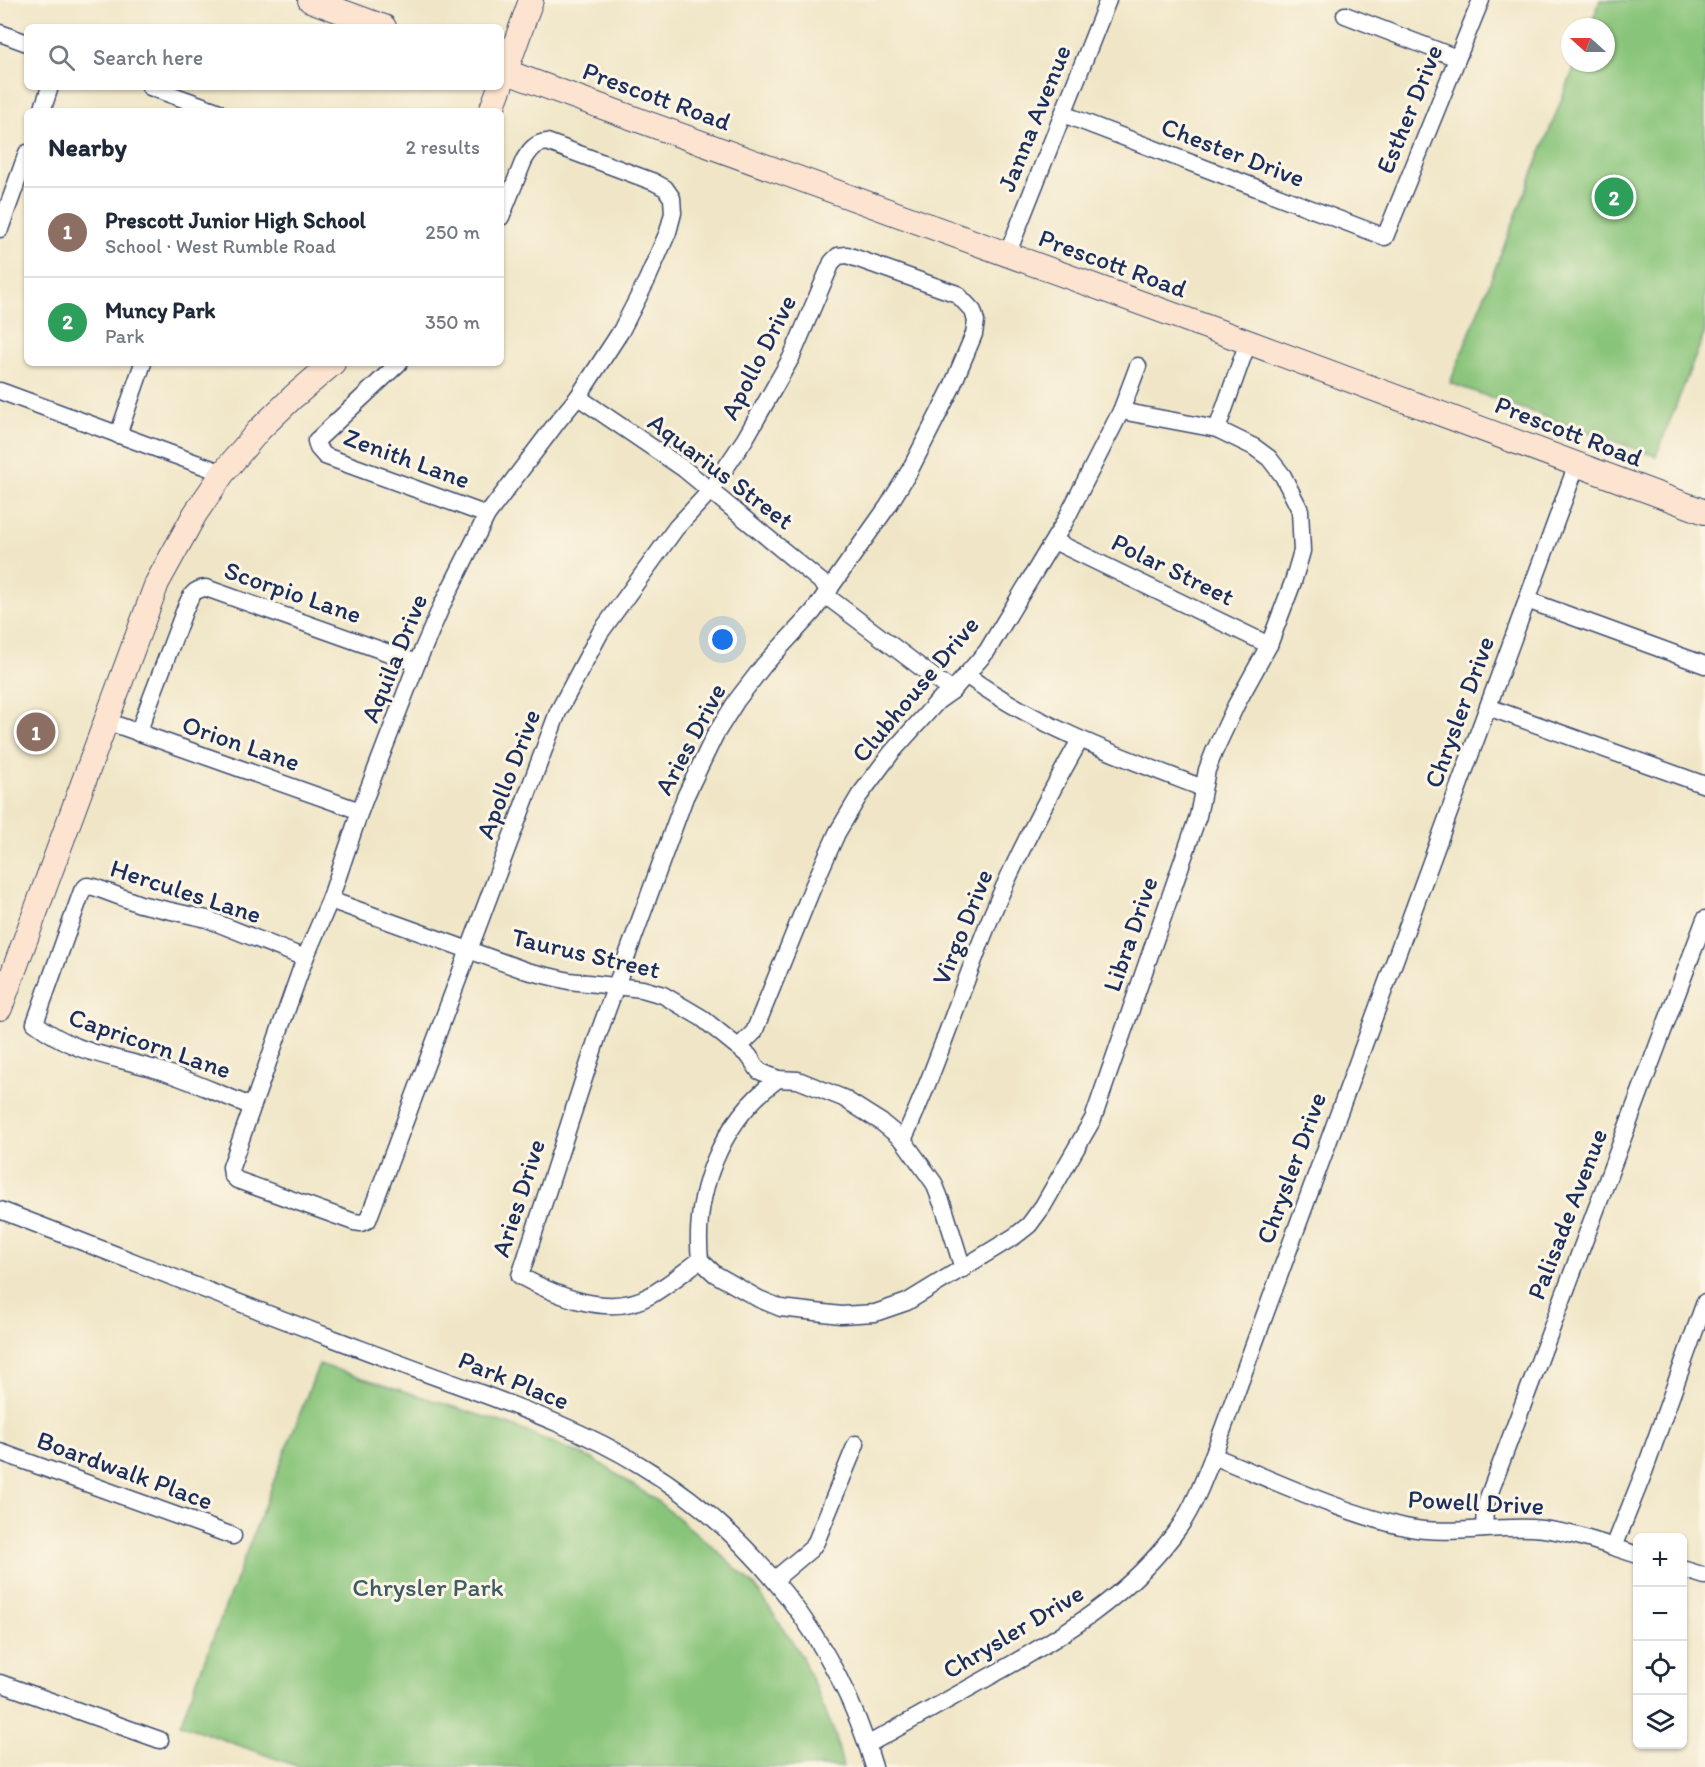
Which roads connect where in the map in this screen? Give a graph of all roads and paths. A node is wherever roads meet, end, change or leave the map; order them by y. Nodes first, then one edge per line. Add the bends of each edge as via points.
1 (310, 0) edge
2 (531, 0) edge
3 (1108, 0) edge
4 (1481, 0) edge
5 (1344, 15) dead end
6 (376, 24) edge
7 (0, 33) edge
8 (24, 42) edge
9 (1457, 58) junction
10 (504, 73) edge
11 (504, 79) edge
12 (49, 90) edge
13 (158, 90) edge
14 (498, 90) edge
15 (43, 108) edge
16 (209, 108) edge
17 (492, 108) edge
18 (1063, 114) junction
19 (24, 161) edge
20 (504, 210) edge
21 (0, 229) edge
22 (1384, 237) joint
23 (1007, 255) junction
24 (838, 256) joint
25 (1248, 342) junction
26 (142, 366) edge
27 (329, 366) edge
28 (396, 366) edge
29 (1138, 366) dead end
30 (0, 392) edge
31 (578, 397) junction
32 (1121, 411) junction
33 (1216, 429) junction
34 (118, 435) junction
35 (1577, 464) junction
36 (223, 473) junction
37 (710, 491) junction
38 (1705, 512) edge
39 (487, 515) junction
40 (1054, 541) junction
41 (828, 592) junction
42 (1527, 600) junction
43 (1269, 645) junction
44 (417, 663) junction
45 (1705, 665) edge
46 (966, 675) junction
47 (952, 691) junction
48 (1488, 707) junction
49 (105, 721) junction
50 (134, 732) junction
51 (1080, 740) junction
52 (1705, 784) edge
53 (1203, 788) junction
54 (360, 812) junction
55 (330, 900) junction
56 (1705, 919) edge
57 (470, 950) junction
58 (305, 958) junction
59 (615, 987) junction
60 (0, 1008) edge
61 (35, 1023) joint
62 (739, 1047) junction
63 (778, 1079) junction
64 (251, 1106) junction
65 (903, 1140) junction
66 (232, 1175) joint
67 (0, 1210) edge
68 (700, 1260) junction
69 (963, 1269) junction
70 (1705, 1302) edge
71 (856, 1444) dead end
72 (0, 1452) edge
73 (1213, 1456) junction
74 (1484, 1528) junction
75 (234, 1536) dead end
76 (1614, 1547) junction
77 (1633, 1553) edge
78 (1687, 1570) edge
79 (1705, 1576) edge
80 (774, 1580) junction
81 (0, 1683) edge
82 (160, 1740) dead end
83 (867, 1745) junction
84 (874, 1767) edge

1 - 6 main road
2 - 10 main road
3 - 18 street, Janna Avenue
4 - 9 street, Esther Drive
5 - 9 street
7 - 8 street
9 - 22 street, Esther Drive
11 - 23 main road, Prescott Road
12 - 15 street
13 - 16 street
14 - 17 main road
18 - 22 street, Chester Drive
18 - 23 street, Janna Avenue
19 - 21 street
20 - 31 street, Aquila Drive via 529,151 547,142 654,182 672,198 668,232 647,280 621,331
23 - 25 main road, Prescott Road
24 - 37 street, Apollo Drive via 771,396
24 - 41 street, Aries Drive via 847,255 957,294 973,311 976,321 951,389 910,470
25 - 33 street
25 - 35 main road, Prescott Road
26 - 34 street
27 - 36 main road via 259,430
28 - 39 street, Zenith Lane via 316,441 318,448 325,456
29 - 32 street, Clubhouse Drive
30 - 34 street
31 - 37 street, Aquarius Street
31 - 39 street, Aquila Drive
32 - 33 street, Libra Drive
32 - 40 street, Clubhouse Drive
33 - 43 street, Libra Drive via 1269,458 1300,510 1302,550
34 - 36 street
35 - 38 main road, Prescott Road
35 - 42 street, Chrysler Drive
36 - 49 main road via 195,514 150,597
37 - 41 street, Aquarius Street
37 - 57 street, Apollo Drive via 676,528 594,642 558,712
39 - 44 street, Aquila Drive
40 - 43 street, Polar Street
40 - 46 street, Clubhouse Drive via 987,651
41 - 47 street, Aquarius Street
41 - 59 street, Aries Drive via 764,665 716,735 676,819
42 - 45 street
42 - 48 street, Chrysler Drive
43 - 53 street, Libra Drive via 1214,752
44 - 50 street, Scorpio Lane via 206,588 198,589 191,594
44 - 54 street, Aquila Drive
46 - 47 street, Clubhouse Drive
46 - 51 street via 992,694
47 - 62 street, Clubhouse Drive via 892,752 859,796 812,889 754,1032
48 - 52 street
48 - 73 street, Chrysler Drive
49 - 50 street, Orion Lane
49 - 60 main road
50 - 54 street, Orion Lane
51 - 53 street
51 - 65 street, Virgo Drive via 1042,806 990,919
53 - 69 street, Libra Drive via 1194,827 1093,1119 1029,1225
54 - 55 street, Aquila Drive
55 - 57 street, Taurus Street
55 - 58 street, Aquila Drive
56 - 74 street, Palisade Avenue via 1489,1495
57 - 59 street, Taurus Street via 569,981
57 - 66 street, Apollo Drive via 368,1220 354,1222
58 - 61 street, Hercules Lane via 207,919 140,904 87,886
58 - 64 street, Aquila Drive
59 - 62 street, Taurus Street via 663,995 702,1018
59 - 68 street, Aries Drive via 520,1276 573,1300 614,1304 650,1296
61 - 64 street, Capricorn Lane via 93,1055 163,1072
62 - 63 street, Taurus Street via 759,1071
63 - 65 street, Taurus Street via 798,1080 843,1098
63 - 68 street via 751,1101 726,1135 701,1204
64 - 66 street, Aquila Drive via 231,1167
65 - 69 street, Taurus Street via 934,1183
67 - 80 street, Park Place via 524,1410 600,1443 686,1496 741,1544
68 - 69 street, Libra Drive via 716,1274 781,1308 841,1315 875,1313 907,1302
70 - 76 street
71 - 80 street via 816,1542
72 - 75 street, Boardwalk Place
73 - 74 street, Powell Drive via 1407,1527
73 - 83 street, Chrysler Drive via 1181,1525 1114,1597 1054,1641
74 - 76 street, Powell Drive via 1533,1528
76 - 77 street, Powell Drive
78 - 79 street
80 - 83 street, Park Place via 826,1653
81 - 82 street
83 - 84 street, Park Place

